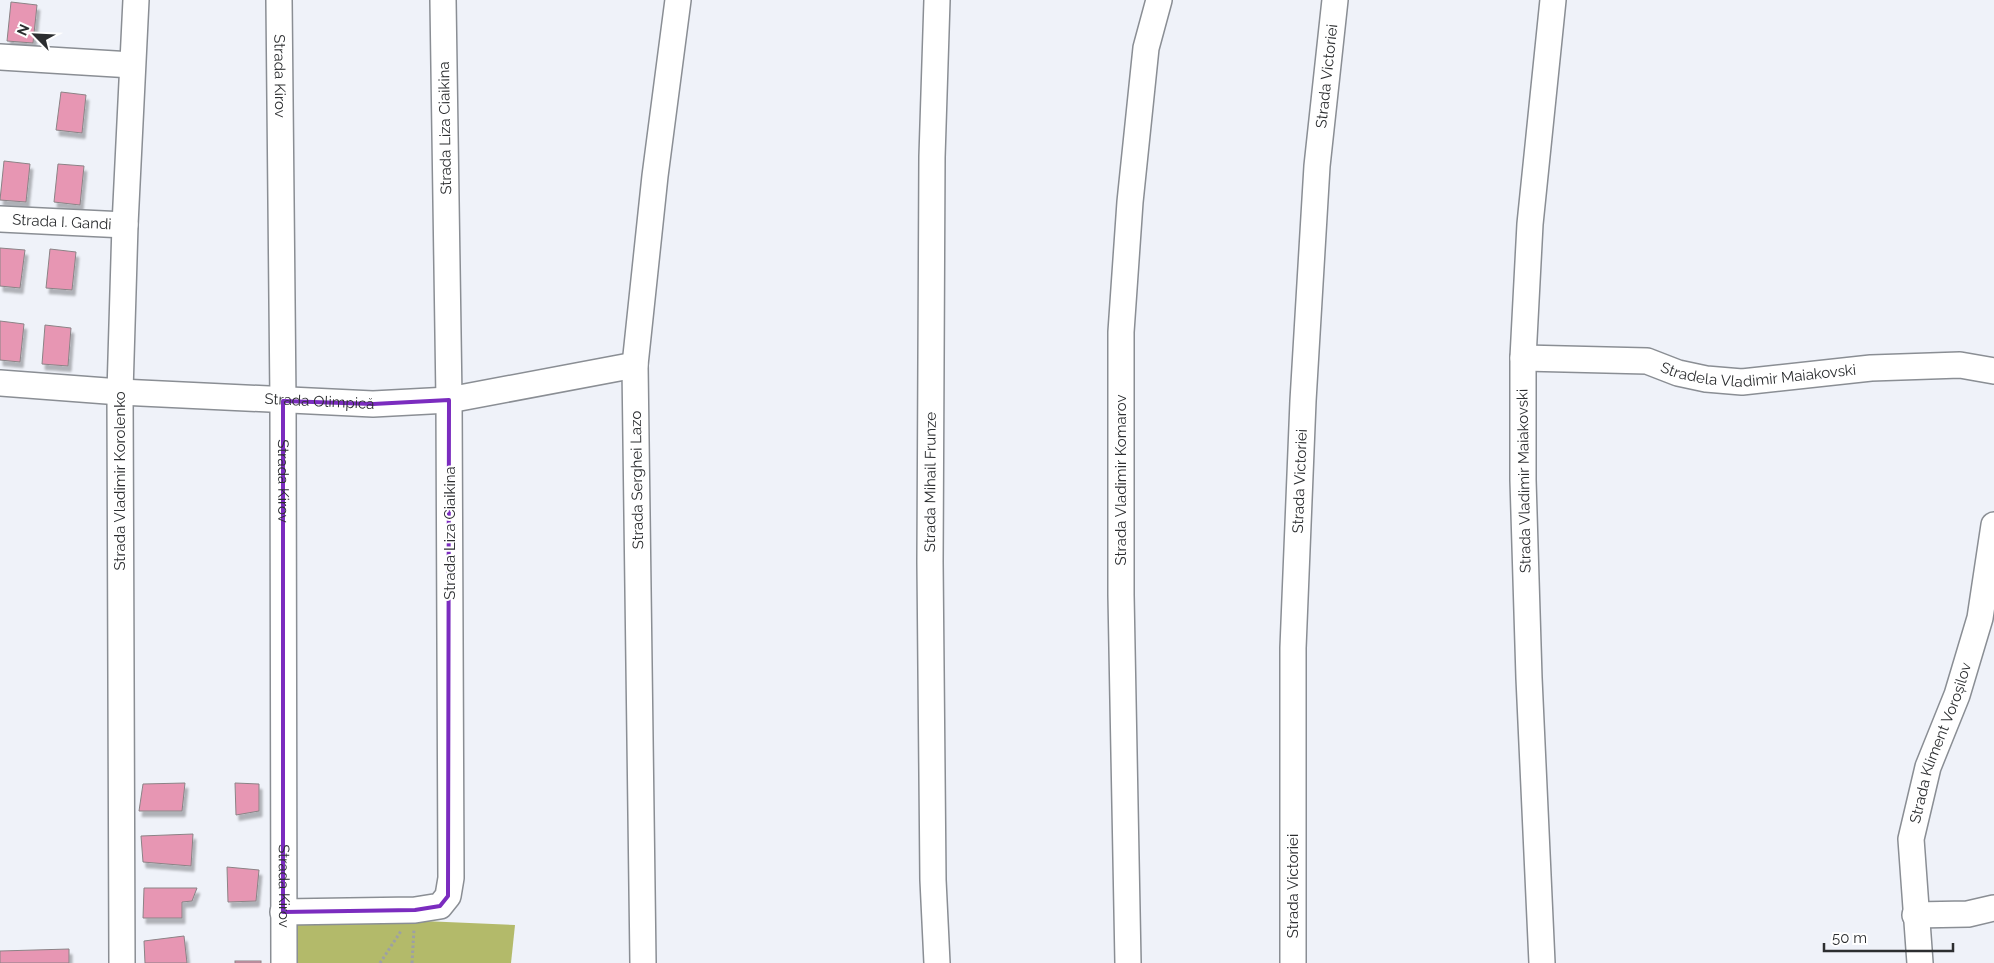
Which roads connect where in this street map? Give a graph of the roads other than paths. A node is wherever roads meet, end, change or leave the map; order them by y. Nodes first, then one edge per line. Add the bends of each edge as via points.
1 (136, 0) edge
2 (279, 0) edge
3 (443, 0) edge
4 (678, 0) edge
5 (937, 0) edge
6 (1159, 0) edge
7 (1335, 0) edge
8 (1553, 0) edge
9 (0, 57) edge
10 (132, 65) junction
11 (0, 219) edge
12 (125, 225) junction
13 (1523, 358) junction
14 (636, 365) junction
15 (1994, 371) edge
16 (0, 383) edge
17 (120, 392) junction
18 (449, 400) junction
19 (283, 401) junction
20 (1994, 525) edge
21 (1994, 908) edge
22 (283, 912) junction
23 (1915, 915) junction
24 (122, 963) edge
25 (284, 963) edge
26 (643, 963) edge
27 (937, 963) edge
28 (1128, 963) edge
29 (1293, 963) edge
30 (1542, 963) edge
31 (1920, 963) edge

1 - 10 street, Strada Vladimir Korolenko
2 - 19 street, Strada Kirov
3 - 18 street, Strada Liza Ciaikina
4 - 14 street, Strada Serghei Lazo via 655,176
5 - 27 street, Strada Mihail Frunze via 932,157 930,552 933,880
6 - 28 street, Strada Vladimir Komarov via 1144,57 1121,332 1121,595
7 - 29 street, Strada Victoriei via 1317,166 1303,401 1293,648
8 - 13 street, Strada Vladimir Maiakovski via 1530,224
9 - 10 street
10 - 12 street, Strada Vladimir Korolenko
11 - 12 street, Strada I. Gandi
12 - 17 street, Strada Vladimir Korolenko
13 - 15 street, Stradela Vladimir Maiakovski via 1647,361 1706,379 1742,382 1871,368 1960,365
13 - 30 street, Strada Vladimir Maiakovski via 1522,480
14 - 18 street, Strada Olimpică
14 - 26 street, Strada Serghei Lazo
16 - 17 street, Strada Olimpică
17 - 19 street, Strada Olimpică
17 - 24 street, Strada Vladimir Korolenko
18 - 19 street, Strada Olimpică via 373,404
18 - 22 street, Strada Liza Ciaikina via 451,878 448,896 440,906 415,910
19 - 22 street, Strada Kirov
20 - 23 street, Strada Kliment Voroșilov via 1980,618 1957,695 1928,767 1911,839
21 - 23 street via 1968,914
22 - 25 street, Strada Kirov
23 - 31 street, Strada Kliment Voroșilov

